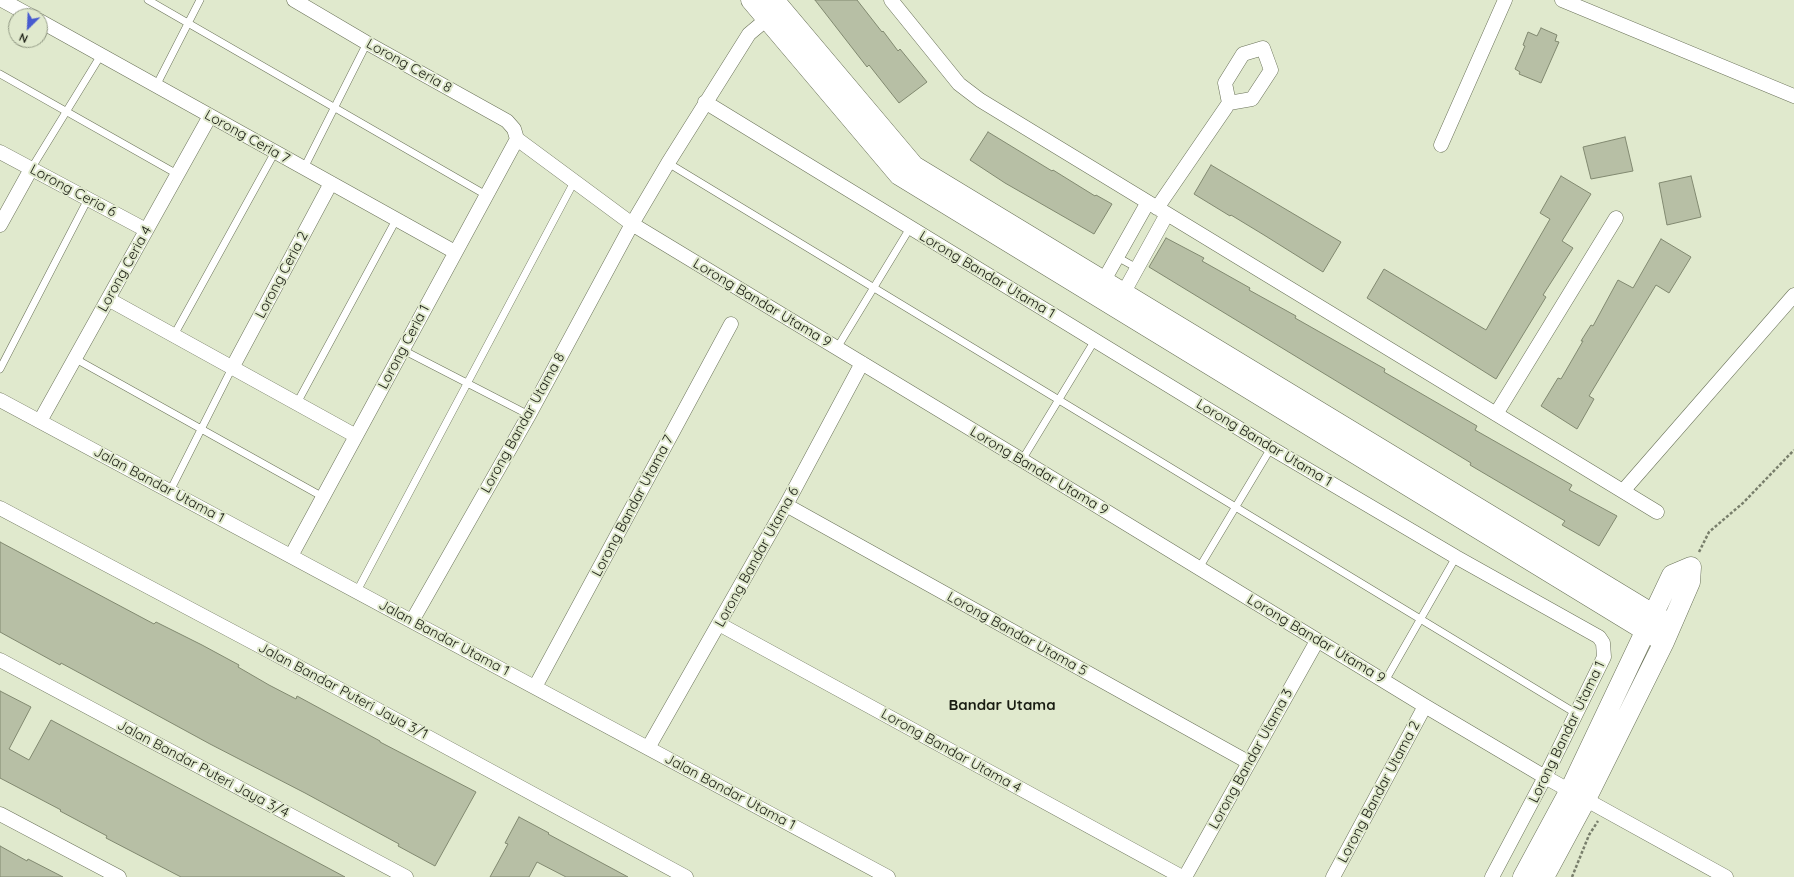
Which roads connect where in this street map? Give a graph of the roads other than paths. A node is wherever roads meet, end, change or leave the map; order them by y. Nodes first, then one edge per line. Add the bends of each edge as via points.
1 (2, 0) edge
2 (148, 0) edge
3 (200, 0) edge
4 (294, 0) edge
5 (752, 0) edge
6 (891, 0) edge
7 (1505, 0) edge
8 (1562, 0) edge
9 (16, 8) edge
10 (774, 9) edge
11 (188, 23) junction
12 (48, 25) edge
13 (367, 43) junction
14 (101, 55) junction
15 (0, 74) edge
16 (156, 86) junction
17 (1794, 96) edge
18 (705, 102) junction
19 (1229, 103) dead end
20 (335, 108) junction
21 (66, 112) junction
22 (210, 116) junction
23 (517, 139) junction
24 (1442, 145) dead end
25 (0, 152) edge
26 (275, 152) junction
27 (668, 163) junction
28 (304, 168) junction
29 (31, 169) junction
30 (177, 174) junction
31 (574, 182) junction
32 (331, 183) junction
33 (486, 195) junction
34 (88, 199) junction
35 (1157, 208) junction
36 (1616, 218) dead end
37 (396, 220) junction
38 (632, 224) junction
39 (0, 225) edge
40 (910, 228) junction
41 (146, 230) junction
42 (455, 252) junction
43 (1118, 257) junction
44 (1137, 268) junction
45 (874, 288) junction
46 (1100, 288) junction
47 (1794, 295) edge
48 (108, 299) junction
49 (1119, 300) junction
50 (731, 324) dead end
51 (174, 335) junction
52 (1095, 340) junction
53 (837, 348) junction
54 (403, 350) junction
55 (74, 358) junction
56 (862, 363) junction
57 (232, 368) junction
58 (0, 369) edge
59 (467, 383) junction
60 (0, 400) edge
61 (1059, 400) junction
62 (297, 403) junction
63 (1496, 414) junction
64 (529, 415) junction
65 (40, 421) junction
66 (201, 429) junction
67 (356, 436) junction
68 (1271, 448) junction
69 (1022, 460) junction
70 (170, 491) junction
71 (1623, 492) junction
72 (322, 497) junction
73 (786, 505) junction
74 (1236, 507) junction
75 (0, 508) edge
76 (1657, 512) dead end
77 (291, 556) junction
78 (1456, 557) junction
79 (1199, 568) junction
80 (356, 591) junction
81 (1420, 619) junction
82 (412, 621) junction
83 (1649, 623) junction
84 (719, 624) junction
85 (1667, 634) junction
86 (1318, 641) junction
87 (0, 660) edge
88 (1385, 681) junction
89 (535, 687) junction
90 (1425, 706) junction
91 (1577, 714) junction
92 (648, 748) junction
93 (1248, 762) junction
94 (1545, 777) junction
95 (1578, 795) junction
96 (0, 814) edge
97 (119, 877) edge
98 (406, 877) edge
99 (686, 877) edge
100 (888, 877) edge
101 (1184, 877) edge
102 (1333, 877) edge
103 (1492, 877) edge
104 (1523, 877) edge
105 (1544, 877) edge
106 (1726, 877) edge

1 - 9 street
2 - 11 lane
3 - 11 lane
4 - 13 street, Lorong Ceria 8
5 - 10 street
6 - 35 street via 959,84 980,100
7 - 24 street
8 - 17 street
10 - 18 street, Lorong Bandar Utama 8 via 749,34
10 - 46 street via 914,166
11 - 16 lane
11 - 20 lane
12 - 14 street, Lorong Ceria 7
13 - 20 lane
13 - 23 street, Lorong Ceria 8 via 507,121 514,129
14 - 16 street, Lorong Ceria 7
14 - 21 lane
15 - 21 lane
16 - 22 street, Lorong Ceria 7
18 - 27 street, Lorong Bandar Utama 8
18 - 40 street, Lorong Bandar Utama 1
19 - 35 street
20 - 28 lane
20 - 33 lane
21 - 29 lane
21 - 30 lane
22 - 26 street, Lorong Ceria 7
22 - 30 street, Lorong Ceria 4
23 - 31 street, Lorong Bandar Utama 9
23 - 33 street, Lorong Ceria 1
25 - 29 street, Lorong Ceria 6
26 - 28 street, Lorong Ceria 7
26 - 51 lane
27 - 38 street, Lorong Bandar Utama 8
27 - 45 lane
28 - 32 street, Lorong Ceria 7
29 - 34 street, Lorong Ceria 6
29 - 39 street
30 - 41 street, Lorong Ceria 4
31 - 38 street, Lorong Bandar Utama 9
31 - 59 lane
32 - 37 street, Lorong Ceria 7
32 - 57 street, Lorong Ceria 2
33 - 42 street, Lorong Ceria 1
34 - 41 street, Lorong Ceria 6
34 - 58 lane
35 - 43 street
35 - 44 street
35 - 63 street
36 - 63 street
37 - 42 street, Lorong Ceria 7
37 - 62 lane
38 - 53 street, Lorong Bandar Utama 9
38 - 64 street, Lorong Bandar Utama 8
40 - 45 lane
40 - 52 street, Lorong Bandar Utama 1
41 - 48 street, Lorong Ceria 4
42 - 54 street, Lorong Ceria 1
43 - 44 lane
43 - 46 street
44 - 49 street
45 - 53 lane
45 - 61 lane
46 - 49 street
47 - 71 street
48 - 51 street
48 - 55 street, Lorong Ceria 4
49 - 83 street
50 - 89 street, Lorong Bandar Utama 7
51 - 57 street
52 - 61 lane
52 - 68 street, Lorong Bandar Utama 1
53 - 56 street, Lorong Bandar Utama 9
54 - 59 lane
54 - 67 street, Lorong Ceria 1
55 - 65 street, Lorong Ceria 4
55 - 66 lane
56 - 69 street, Lorong Bandar Utama 9
56 - 73 street, Lorong Bandar Utama 6
57 - 62 street
57 - 66 lane
59 - 64 lane
59 - 80 lane
60 - 65 street, Jalan Bandar Utama 1
61 - 69 lane
61 - 74 lane
62 - 67 street
63 - 71 street
64 - 82 street, Lorong Bandar Utama 8
65 - 70 street, Jalan Bandar Utama 1
66 - 70 lane
66 - 72 lane
67 - 72 street, Lorong Ceria 1
68 - 74 lane
68 - 78 street, Lorong Bandar Utama 1
69 - 79 street, Lorong Bandar Utama 9
70 - 77 street, Jalan Bandar Utama 1
71 - 76 street
72 - 77 street, Lorong Ceria 1
73 - 84 street, Lorong Bandar Utama 6
73 - 93 street, Lorong Bandar Utama 5
74 - 79 lane
74 - 81 lane
75 - 99 street, Jalan Bandar Puteri Jaya 3/1
77 - 80 street, Jalan Bandar Utama 1
78 - 81 lane
78 - 91 street, Lorong Bandar Utama 1 via 1599,637 1603,643 1604,657
79 - 86 street, Lorong Bandar Utama 9
80 - 82 street, Jalan Bandar Utama 1
81 - 88 lane
81 - 91 lane
82 - 89 street, Jalan Bandar Utama 1
83 - 85 street
83 - 85 street via 1672,575 1692,567 1690,582
83 - 95 street
84 - 92 street, Lorong Bandar Utama 6
84 - 101 street, Lorong Bandar Utama 4
85 - 95 street
86 - 88 street, Lorong Bandar Utama 9
86 - 93 street, Lorong Bandar Utama 3
87 - 98 street, Jalan Bandar Puteri Jaya 3/4
88 - 90 street, Lorong Bandar Utama 9
89 - 92 street, Jalan Bandar Utama 1
90 - 94 street, Lorong Bandar Utama 9
90 - 102 street, Lorong Bandar Utama 2
91 - 94 street, Lorong Bandar Utama 1
92 - 100 street, Jalan Bandar Utama 1
93 - 101 street, Lorong Bandar Utama 3
94 - 95 street, Lorong Bandar Utama 9
94 - 103 street, Lorong Bandar Utama 1
95 - 104 street
95 - 105 street
95 - 106 street, Lorong Bandar Utama 9
96 - 97 street

